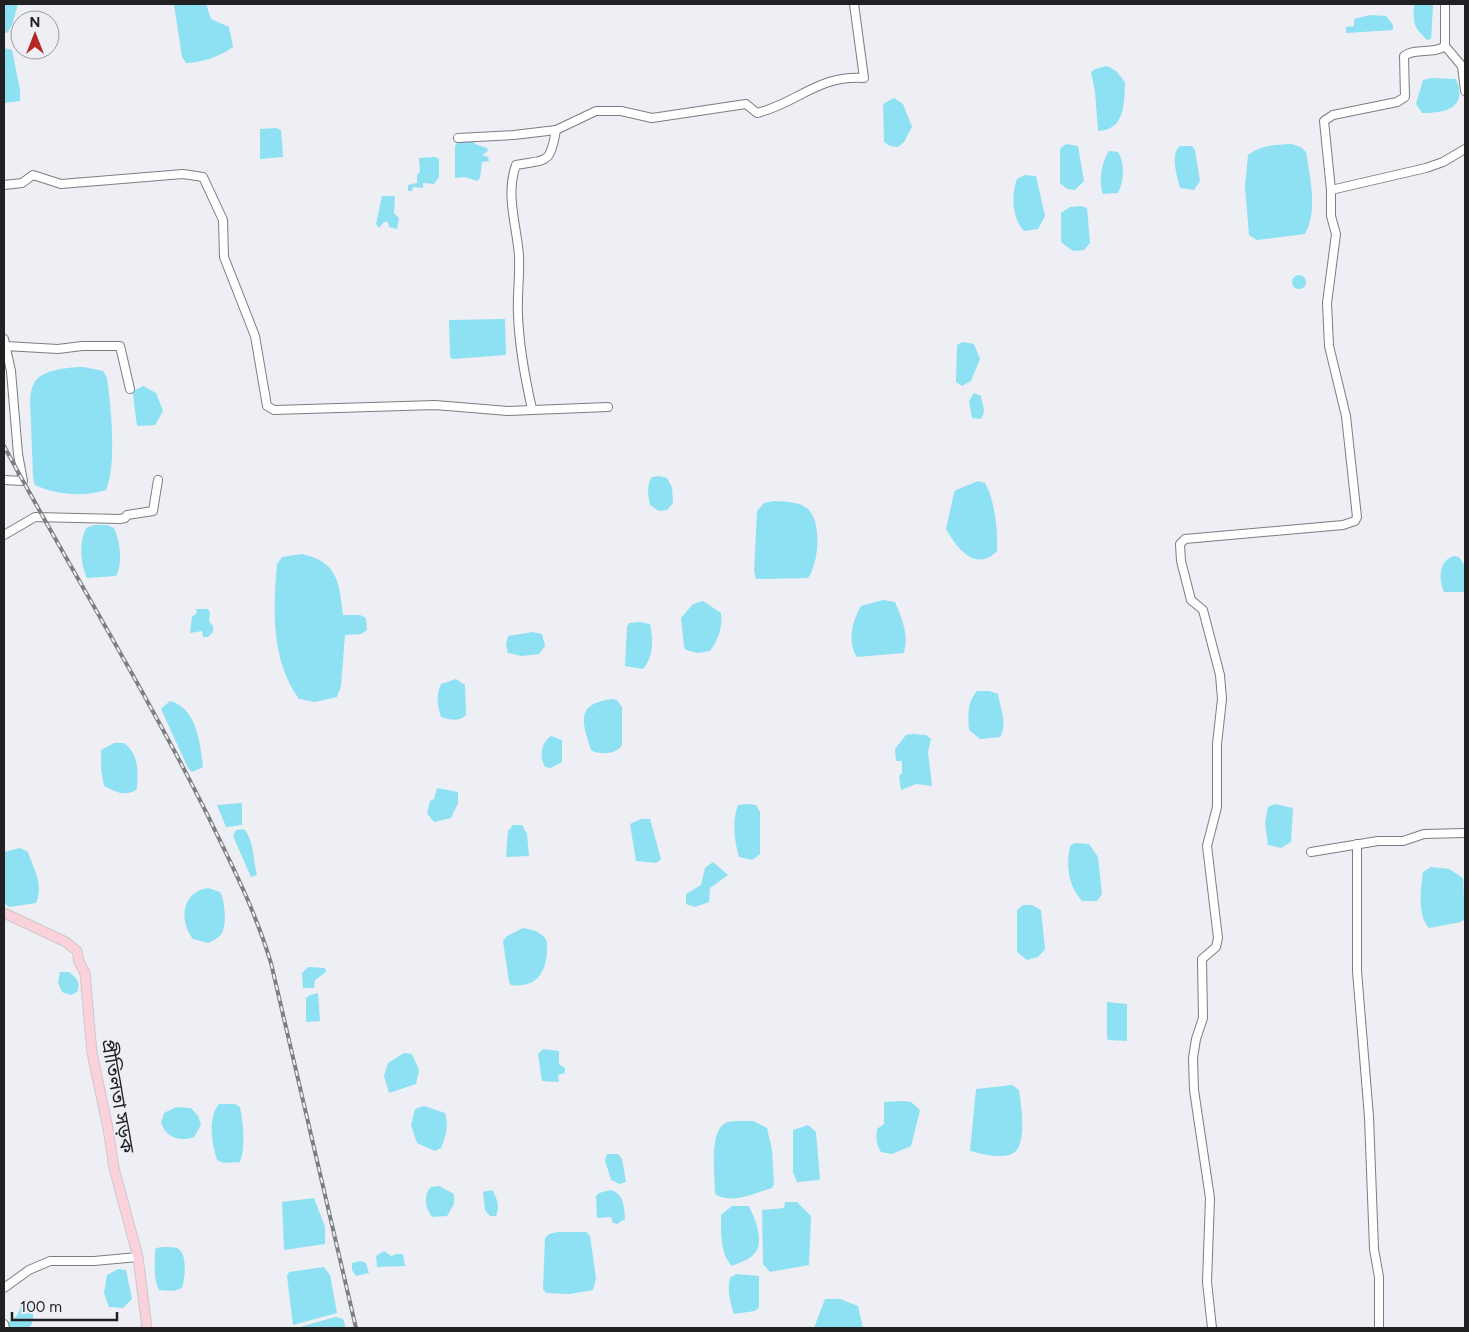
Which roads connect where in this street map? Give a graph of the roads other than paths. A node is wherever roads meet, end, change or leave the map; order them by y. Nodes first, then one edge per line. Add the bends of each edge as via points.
1 (854, 4) edge
2 (1445, 4) edge
3 (1446, 46) junction
4 (1465, 92) edge
5 (556, 130) junction
6 (458, 138) dead end
7 (1465, 149) edge
8 (4, 185) edge
9 (1331, 190) junction
10 (4, 343) edge
11 (130, 389) dead end
12 (608, 407) dead end
13 (532, 409) junction
14 (4, 480) edge
15 (158, 480) dead end
16 (4, 535) edge
17 (1465, 833) edge
18 (1357, 844) junction
19 (1311, 852) dead end
20 (4, 913) edge
21 (138, 1257) junction
22 (4, 1288) edge
23 (4, 1324) edge
24 (5, 1328) edge
25 (147, 1328) edge
26 (1212, 1328) edge
27 (1379, 1328) edge

1 - 5 street via 864,78 845,77 824,83 757,113 746,104 652,118 621,111 596,111
2 - 3 street
3 - 4 street via 1462,66
3 - 9 street via 1440,50 1409,52 1404,56 1406,91 1405,97 1397,102 1327,117 1324,121
5 - 6 street
5 - 13 street via 554,145 546,160 516,165 512,174 518,314
7 - 9 street via 1426,168
8 - 13 street via 22,183 33,176 61,184 184,174 203,177 223,220 224,257 255,336 267,406 274,410 435,405 508,411
9 - 26 street via 1331,216 1336,234 1327,303 1329,346 1346,416 1357,517 1343,525 1185,539 1180,544 1191,600 1202,610 1218,666 1222,699 1217,744 1217,807 1207,846 1218,938 1216,947 1202,958 1203,1018 1193,1058 1194,1090 1210,1198 1207,1282
10 - 11 street via 58,349 120,346
10 - 14 street via 11,371 23,481
12 - 13 street
15 - 16 street via 153,512 110,520 35,517
17 - 18 street via 1424,834 1403,841
18 - 19 street
18 - 27 street via 1357,971 1369,1117 1374,1249 1379,1277
20 - 21 main road, প্রীতিলতা সড়ক via 66,942 78,951 85,973 92,1053 114,1168
21 - 22 street via 94,1262 50,1261 29,1270
21 - 25 main road, প্রীতিলতা সড়ক
23 - 24 street

